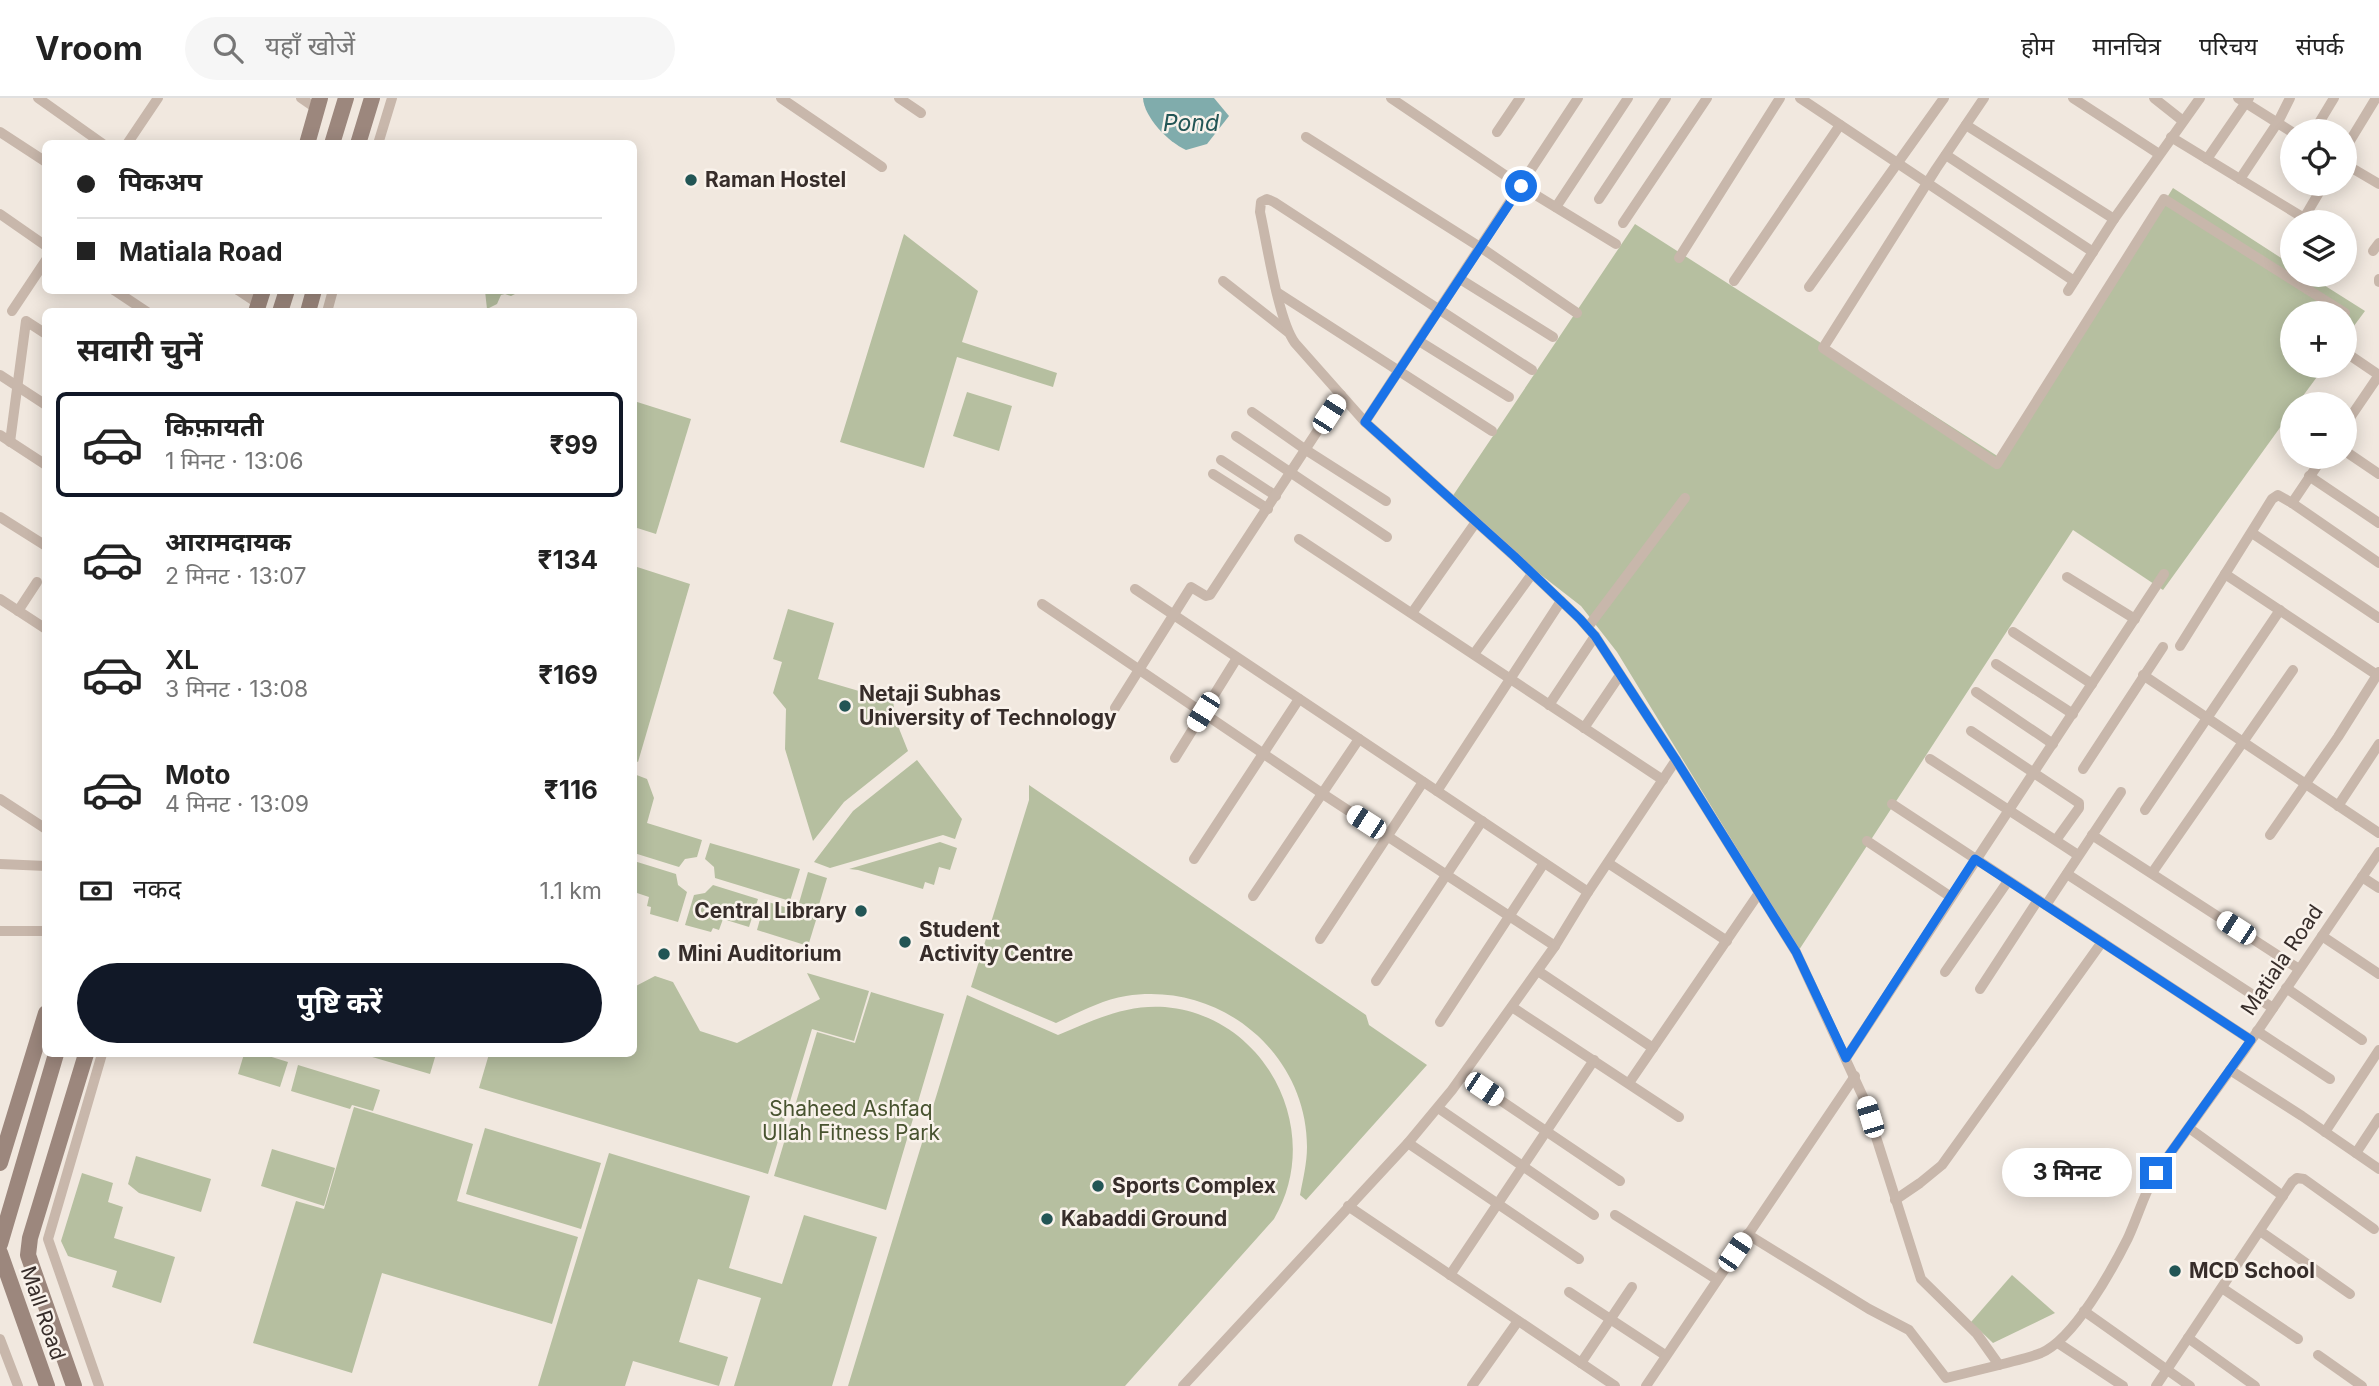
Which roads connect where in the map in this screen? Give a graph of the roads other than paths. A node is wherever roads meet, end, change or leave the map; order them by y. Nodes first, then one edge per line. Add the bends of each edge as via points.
1 (38, 98) edge
2 (59, 98) edge
3 (158, 98) edge
4 (301, 98) edge
5 (346, 98) edge
6 (372, 98) edge
7 (392, 98) edge
8 (899, 98) edge
9 (1391, 98) edge
10 (1520, 98) edge
11 (1578, 98) edge
12 (1628, 98) edge
13 (1666, 98) edge
14 (1707, 98) edge
15 (1780, 98) edge
16 (1800, 98) edge
17 (1944, 98) edge
18 (1984, 98) edge
19 (2073, 98) edge
20 (2154, 98) edge
21 (2200, 98) edge
22 (2290, 98) edge
23 (2334, 98) edge
24 (786, 99) edge
25 (2244, 100) edge
26 (2377, 100) edge
27 (1815, 102) edge
28 (319, 104) edge
29 (52, 108) junction
30 (921, 113) dead end
31 (2321, 119) edge
32 (2183, 121) junction
33 (2278, 122) junction
34 (1840, 125) junction
35 (1966, 125) junction
36 (2357, 131) edge
37 (0, 132) edge
38 (1497, 132) dead end
39 (1306, 137) dead end
40 (2171, 137) junction
41 (97, 140) edge
42 (130, 140) edge
43 (308, 140) edge
44 (333, 140) edge
45 (359, 140) edge
46 (379, 140) edge
47 (2159, 154) junction
48 (1946, 155) junction
49 (42, 159) edge
50 (2207, 159) junction
51 (1898, 164) junction
52 (882, 167) dead end
53 (2357, 171) edge
54 (2240, 179) junction
55 (1927, 183) junction
56 (2379, 184) edge
57 (1521, 186) junction
58 (2317, 196) edge
59 (1599, 199) dead end
60 (1556, 207) junction
61 (0, 214) edge
62 (2114, 219) junction
63 (1623, 223) dead end
64 (42, 243) edge
65 (1616, 244) dead end
66 (1481, 248) junction
67 (2093, 253) junction
68 (1679, 258) dead end
69 (42, 266) edge
70 (1460, 279) junction
71 (1223, 281) dead end
72 (1734, 281) dead end
73 (1809, 287) dead end
74 (1278, 293) junction
75 (120, 294) edge
76 (2325, 301) edge
77 (0, 303) edge
78 (140, 308) edge
79 (1440, 309) junction
80 (12, 311) junction
81 (1577, 313) dead end
82 (26, 321) junction
83 (42, 331) edge
84 (1288, 332) junction
85 (1553, 337) dead end
86 (1419, 341) junction
87 (2357, 360) edge
88 (1532, 370) dead end
89 (1399, 371) junction
90 (0, 375) edge
91 (2379, 375) edge
92 (17, 387) junction
93 (1341, 395) junction
94 (1509, 397) dead end
95 (42, 403) edge
96 (2357, 407) edge
97 (1252, 412) dead end
98 (1365, 422) junction
99 (1492, 430) dead end
100 (1236, 436) dead end
101 (5, 439) edge
102 (1306, 450) junction
103 (2357, 459) edge
104 (1221, 460) dead end
105 (42, 463) edge
106 (2315, 469) edge
107 (1291, 472) junction
108 (1213, 474) dead end
109 (2379, 474) edge
110 (2309, 477) junction
111 (1276, 496) junction
112 (1685, 498) dead end
113 (1387, 501) dead end
114 (2292, 503) junction
115 (1268, 509) junction
116 (0, 517) edge
117 (1476, 522) junction
118 (2379, 523) edge
119 (2252, 533) junction
120 (1387, 537) dead end
121 (1300, 539) dead end
122 (42, 543) edge
123 (2379, 563) edge
124 (1532, 574) junction
125 (2164, 574) dead end
126 (2225, 574) junction
127 (2067, 577) dead end
128 (37, 582) dead end
129 (1135, 589) dead end
130 (0, 599) edge
131 (1561, 601) junction
132 (1042, 604) dead end
133 (2280, 610) junction
134 (18, 611) junction
135 (1412, 613) junction
136 (1174, 615) junction
137 (2379, 618) edge
138 (2135, 619) junction
139 (42, 626) edge
140 (1591, 632) junction
141 (2013, 632) dead end
142 (2179, 646) dead end
143 (2163, 647) dead end
144 (1474, 654) junction
145 (1237, 657) junction
146 (1996, 664) dead end
147 (1140, 669) junction
148 (2293, 670) dead end
149 (2378, 673) edge
150 (1620, 675) junction
151 (2143, 675) junction
152 (1510, 679) junction
153 (2092, 684) junction
154 (1976, 692) dead end
155 (1299, 699) junction
156 (1549, 705) junction
157 (1115, 708) dead end
158 (1203, 712) junction
159 (2073, 714) junction
160 (2206, 718) junction
161 (1584, 728) junction
162 (1971, 731) dead end
163 (1359, 739) junction
164 (2244, 743) junction
165 (2053, 744) junction
166 (2379, 744) edge
167 (1263, 753) junction
168 (1175, 758) dead end
169 (1930, 759) dead end
170 (1676, 760) junction
171 (2083, 769) dead end
172 (2033, 774) junction
173 (1663, 780) junction
174 (1423, 782) junction
175 (2306, 784) junction
176 (1437, 791) junction
177 (2122, 792) dead end
178 (1323, 794) junction
179 (0, 799) edge
180 (1892, 804) dead end
181 (2338, 806) junction
182 (2008, 810) junction
183 (2145, 810) dead end
184 (1482, 821) junction
185 (42, 826) edge
186 (2379, 833) edge
187 (2092, 835) junction
188 (2270, 835) dead end
189 (1387, 836) junction
190 (2056, 840) junction
191 (1867, 841) dead end
192 (2379, 852) edge
193 (2078, 855) junction
194 (1194, 859) dead end
195 (1975, 859) junction
196 (1544, 863) junction
197 (1608, 863) junction
198 (0, 864) edge
199 (42, 866) edge
200 (2152, 873) junction
201 (2067, 874) junction
202 (1447, 875) junction
203 (2362, 877) junction
204 (2008, 881) junction
205 (2379, 888) edge
206 (1588, 892) junction
207 (1759, 893) junction
208 (1253, 896) dead end
209 (1951, 897) junction
210 (2042, 903) junction
211 (1509, 916) junction
212 (0, 931) edge
213 (42, 931) edge
214 (2322, 936) junction
215 (1320, 939) dead end
216 (1727, 941) junction
217 (2102, 942) junction
218 (1555, 946) junction
219 (2299, 970) junction
220 (1538, 971) junction
221 (1945, 972) dead end
222 (2379, 974) edge
223 (1376, 981) dead end
224 (2287, 988) junction
225 (1980, 989) dead end
226 (1512, 1007) junction
227 (2273, 1008) junction
228 (1440, 1022) dead end
229 (42, 1026) edge
230 (2254, 1036) junction
231 (2362, 1040) dead end
232 (1653, 1048) junction
233 (2379, 1050) edge
234 (54, 1057) edge
235 (85, 1057) edge
236 (101, 1057) edge
237 (1846, 1058) junction
238 (1594, 1060) junction
239 (2230, 1070) junction
240 (1463, 1075) junction
241 (1855, 1076) junction
242 (2330, 1079) dead end
243 (1629, 1083) junction
244 (1438, 1108) junction
245 (1679, 1116) dead end
246 (2379, 1118) edge
247 (2189, 1128) junction
248 (1546, 1131) junction
249 (2325, 1132) junction
250 (1408, 1143) junction
251 (2356, 1153) junction
252 (0, 1163) edge
253 (1522, 1167) junction
254 (2379, 1169) edge
255 (1620, 1181) dead end
256 (2283, 1196) junction
257 (1895, 1200) junction
258 (1498, 1204) junction
259 (1348, 1206) junction
260 (1594, 1215) dead end
261 (1615, 1215) dead end
262 (2374, 1229) dead end
263 (2260, 1231) junction
264 (1747, 1234) junction
265 (1, 1236) edge
266 (30, 1238) junction
267 (0, 1252) edge
268 (28, 1255) junction
269 (1579, 1259) dead end
270 (1450, 1275) junction
271 (1716, 1279) junction
272 (1632, 1287) dead end
273 (2222, 1288) junction
274 (1569, 1292) dead end
275 (2350, 1294) dead end
276 (2084, 1311) junction
277 (1610, 1319) junction
278 (1518, 1321) junction
279 (2188, 1338) junction
280 (0, 1339) edge
281 (2298, 1339) dead end
282 (2058, 1343) junction
283 (1665, 1355) junction
284 (2318, 1355) dead end
285 (1581, 1363) junction
286 (1999, 1365) junction
287 (2166, 1370) junction
288 (1946, 1382) edge
289 (18, 1386) edge
290 (47, 1386) edge
291 (74, 1386) edge
292 (99, 1386) edge
293 (1184, 1386) edge
294 (1472, 1386) edge
295 (1615, 1386) edge
296 (1646, 1386) edge
297 (2123, 1386) edge
298 (2156, 1386) edge
299 (2190, 1386) edge
300 (2256, 1386) edge
301 (2362, 1386) edge

1 - 29 street
2 - 29 street
3 - 42 street
4 - 28 street
5 - 44 main road
6 - 45 main road
7 - 46 street
8 - 30 street
9 - 57 street
10 - 38 street
11 - 57 street
12 - 60 street
13 - 59 street
14 - 63 street
15 - 68 street
16 - 27 street
17 - 51 street
18 - 35 street
19 - 47 street
20 - 32 street
21 - 32 street
22 - 33 street
23 - 31 street
24 - 52 street
25 - 33 street
25 - 50 street
26 - 36 street
27 - 34 street
28 - 43 main road
29 - 41 street
32 - 40 street
33 - 54 street
34 - 51 street
34 - 72 street
35 - 48 street
35 - 62 street
37 - 49 street
39 - 66 street
40 - 47 street
40 - 50 street
47 - 62 street
48 - 55 street
48 - 67 street
50 - 54 street
51 - 55 street
51 - 73 street
53 - 56 street
54 - 58 street via 2304,218
55 - 67 street via 2071,286
55 - 76 street via 1823,348 1997,464 2164,199
57 - 60 street
57 - 66 street
60 - 65 street
61 - 64 street
62 - 67 street
66 - 70 street
66 - 81 street
69 - 80 street
70 - 79 street
70 - 85 street
71 - 84 street
74 - 79 street via 1260,212 1264,199
74 - 84 street
74 - 89 street
75 - 78 street
77 - 80 street
79 - 86 street
79 - 88 street
80 - 82 street
82 - 83 street
82 - 92 street
84 - 93 street
86 - 89 street
86 - 94 street
87 - 91 street
89 - 98 street
89 - 99 street
90 - 92 street
91 - 96 street
92 - 95 street
92 - 101 street
93 - 98 street
93 - 102 street
97 - 102 street
98 - 117 street
100 - 107 street
101 - 105 street
102 - 107 street
102 - 113 street
103 - 109 street
104 - 111 street
106 - 110 street
107 - 111 street
107 - 120 street
108 - 115 street
110 - 114 street
110 - 118 street
111 - 115 street
112 - 140 street
114 - 119 street via 2281,495 2272,499
114 - 123 street
115 - 136 street via 1210,595 1191,587
116 - 122 street
117 - 124 street
117 - 135 street
119 - 126 street
119 - 137 street
121 - 135 street
124 - 131 street
124 - 144 street
125 - 138 street
126 - 133 street
126 - 142 street
127 - 138 street
128 - 134 street
129 - 136 street
130 - 134 street
131 - 140 street
131 - 152 street
132 - 147 street
133 - 149 street
133 - 160 street
134 - 139 street
135 - 144 street
136 - 145 street
136 - 147 street
138 - 153 street
140 - 150 street
140 - 156 street
141 - 153 street
143 - 151 street
144 - 152 street
145 - 155 street
145 - 158 street
146 - 159 street
147 - 157 street
147 - 158 street
148 - 164 street
149 - 175 street
150 - 161 street
150 - 170 street
151 - 160 street
151 - 171 street
152 - 156 street
152 - 176 street
153 - 159 street
154 - 165 street
155 - 163 street
155 - 167 street
156 - 161 street
158 - 167 street
158 - 168 street
159 - 165 street
160 - 164 street
160 - 183 street
161 - 173 street
162 - 172 street
163 - 174 street
163 - 178 street
164 - 175 street
164 - 200 street
165 - 172 street
166 - 181 street
167 - 178 street
167 - 194 street
169 - 182 street
170 - 173 street
170 - 207 street
172 - 182 street
172 - 190 street via 2079,803
173 - 197 street
174 - 176 street
174 - 189 street
175 - 181 street
175 - 188 street
176 - 184 street
177 - 187 street
178 - 189 street
178 - 208 street
179 - 185 street
180 - 195 street
181 - 186 street
182 - 190 street
182 - 195 street
184 - 196 street
184 - 202 street
187 - 193 street
187 - 200 street
189 - 202 street
189 - 215 street
190 - 193 street
191 - 209 street
192 - 203 street, Matiala Road
193 - 201 street
195 - 204 street
195 - 209 street
196 - 206 street
196 - 211 street
197 - 206 street
197 - 216 street
198 - 199 street
200 - 219 street
201 - 210 street
201 - 227 street
202 - 211 street
202 - 223 street
203 - 205 street
203 - 214 street, Matiala Road
204 - 210 street
204 - 221 street
206 - 218 street
207 - 216 street
207 - 237 street via 1796,952
209 - 237 street
210 - 217 street
210 - 225 street
211 - 218 street
211 - 228 street
212 - 213 street
214 - 219 street, Matiala Road
214 - 222 street
216 - 232 street
217 - 230 street
217 - 257 street via 1942,1165
218 - 220 street
219 - 224 street, Matiala Road
220 - 226 street
220 - 232 street
224 - 227 street, Matiala Road
224 - 231 street
226 - 238 street
226 - 240 street
227 - 230 street, Matiala Road
229 - 252 main road
230 - 239 street, Matiala Road
230 - 242 street
232 - 243 street
233 - 249 street
234 - 265 main road
235 - 266 main road
236 - 292 street via 48,1239
237 - 241 street
238 - 243 street
238 - 248 street
239 - 247 street, Matiala Road
239 - 249 street
240 - 244 street
240 - 248 street
241 - 257 street
241 - 264 street
243 - 245 street
244 - 250 street
244 - 253 street
246 - 251 street
247 - 256 street
247 - 276 street, Matiala Road via 2150,1182 2119,1255
248 - 253 street
248 - 255 street
249 - 251 street
250 - 258 street
250 - 259 street
251 - 254 street
253 - 258 street
253 - 260 street
256 - 262 street via 2301,1177
256 - 263 street
257 - 286 street via 1921,1279 1977,1334
258 - 269 street
258 - 270 street
259 - 270 street
259 - 293 street
261 - 271 street
263 - 273 street
263 - 275 street
264 - 271 street
264 - 288 street via 1909,1330
265 - 266 main road
266 - 268 main road
267 - 268 main road
267 - 290 main road, Mall Road
268 - 291 main road, Mall Road
270 - 278 street
271 - 283 street
272 - 277 street
273 - 279 street
273 - 281 street
274 - 277 street
276 - 282 street, Matiala Road
276 - 287 street
277 - 283 street
277 - 285 street
278 - 285 street
278 - 294 street
279 - 287 street
279 - 300 street
280 - 289 street
282 - 286 street via 2042,1353
282 - 297 street
283 - 296 street
284 - 301 street
285 - 295 street
286 - 288 street
287 - 298 street
287 - 299 street

